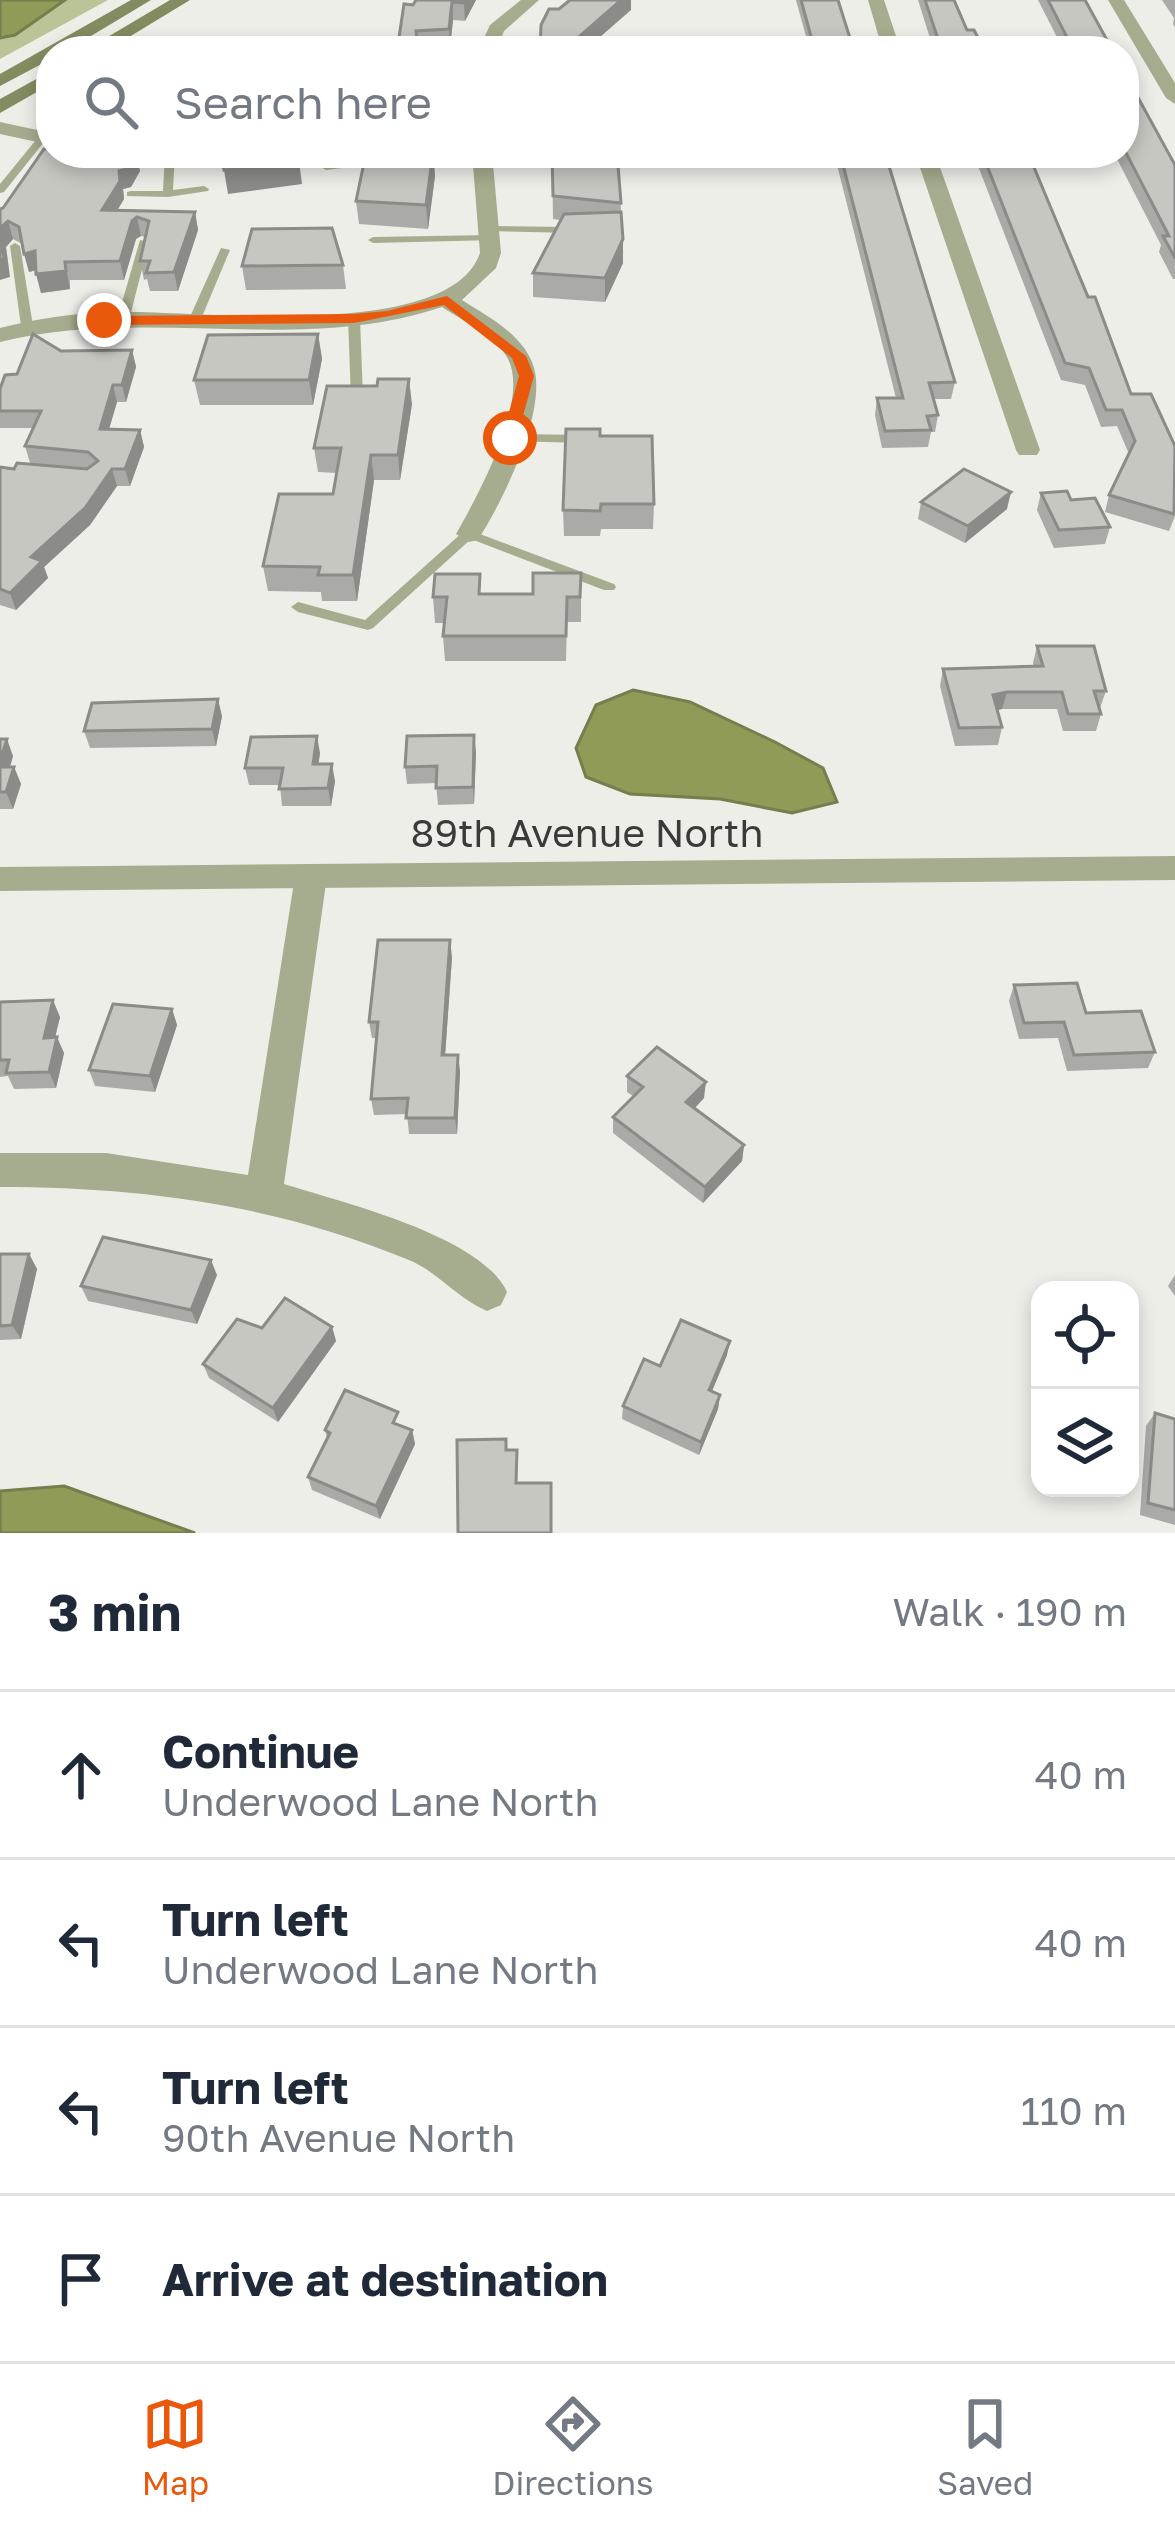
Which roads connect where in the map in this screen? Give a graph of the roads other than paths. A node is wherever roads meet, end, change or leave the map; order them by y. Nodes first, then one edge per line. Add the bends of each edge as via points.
1 (143, 0) edge
2 (182, 0) edge
3 (531, 0) edge
4 (876, 0) edge
5 (1117, 0) edge
6 (79, 36) edge
7 (119, 36) edge
8 (493, 36) edge
9 (887, 36) edge
10 (1138, 36) edge
11 (1139, 37) edge
12 (36, 61) edge
13 (0, 81) edge
14 (36, 85) edge
15 (1175, 98) edge
16 (0, 107) edge
17 (0, 128) edge
18 (36, 136) edge
19 (36, 150) edge
20 (169, 168) edge
21 (483, 168) edge
22 (930, 168) edge
23 (0, 190) edge
24 (204, 190) dead end
25 (131, 194) dead end
26 (167, 194) junction
27 (594, 230) edge
28 (490, 234) junction
29 (373, 239) dead end
30 (144, 242) edge
31 (15, 246) edge
32 (225, 250) dead end
33 (447, 300) junction
34 (354, 319) junction
35 (123, 320) junction
36 (195, 320) junction
37 (12, 330) edge
38 (357, 398) edge
39 (510, 438) junction
40 (597, 439) edge
41 (1028, 451) dead end
42 (469, 534) junction
43 (608, 587) dead end
44 (298, 607) dead end
45 (1175, 868) edge
46 (311, 876) junction
47 (0, 879) edge
48 (0, 1170) edge
49 (264, 1194) junction
50 (487, 1292) dead end

1 - 6 main road
2 - 7 main road
3 - 8 street
4 - 9 street
5 - 10 street
11 - 15 street
12 - 13 main road
14 - 16 main road
17 - 18 street
19 - 23 lane
20 - 26 lane
21 - 28 street
22 - 41 street
24 - 26 lane
25 - 26 lane
27 - 28 lane
28 - 29 lane
28 - 33 street via 488,264
30 - 35 lane
31 - 37 lane
32 - 36 lane
33 - 34 street
33 - 39 street via 519,356 526,376
34 - 36 street
34 - 38 lane
35 - 36 street
35 - 37 street
39 - 40 lane
39 - 42 street
42 - 43 lane
42 - 44 lane via 368,625
45 - 46 street, 89th Avenue North
46 - 47 street, 89th Avenue North
46 - 49 street
48 - 49 street via 106,1170
49 - 50 street via 426,1248

